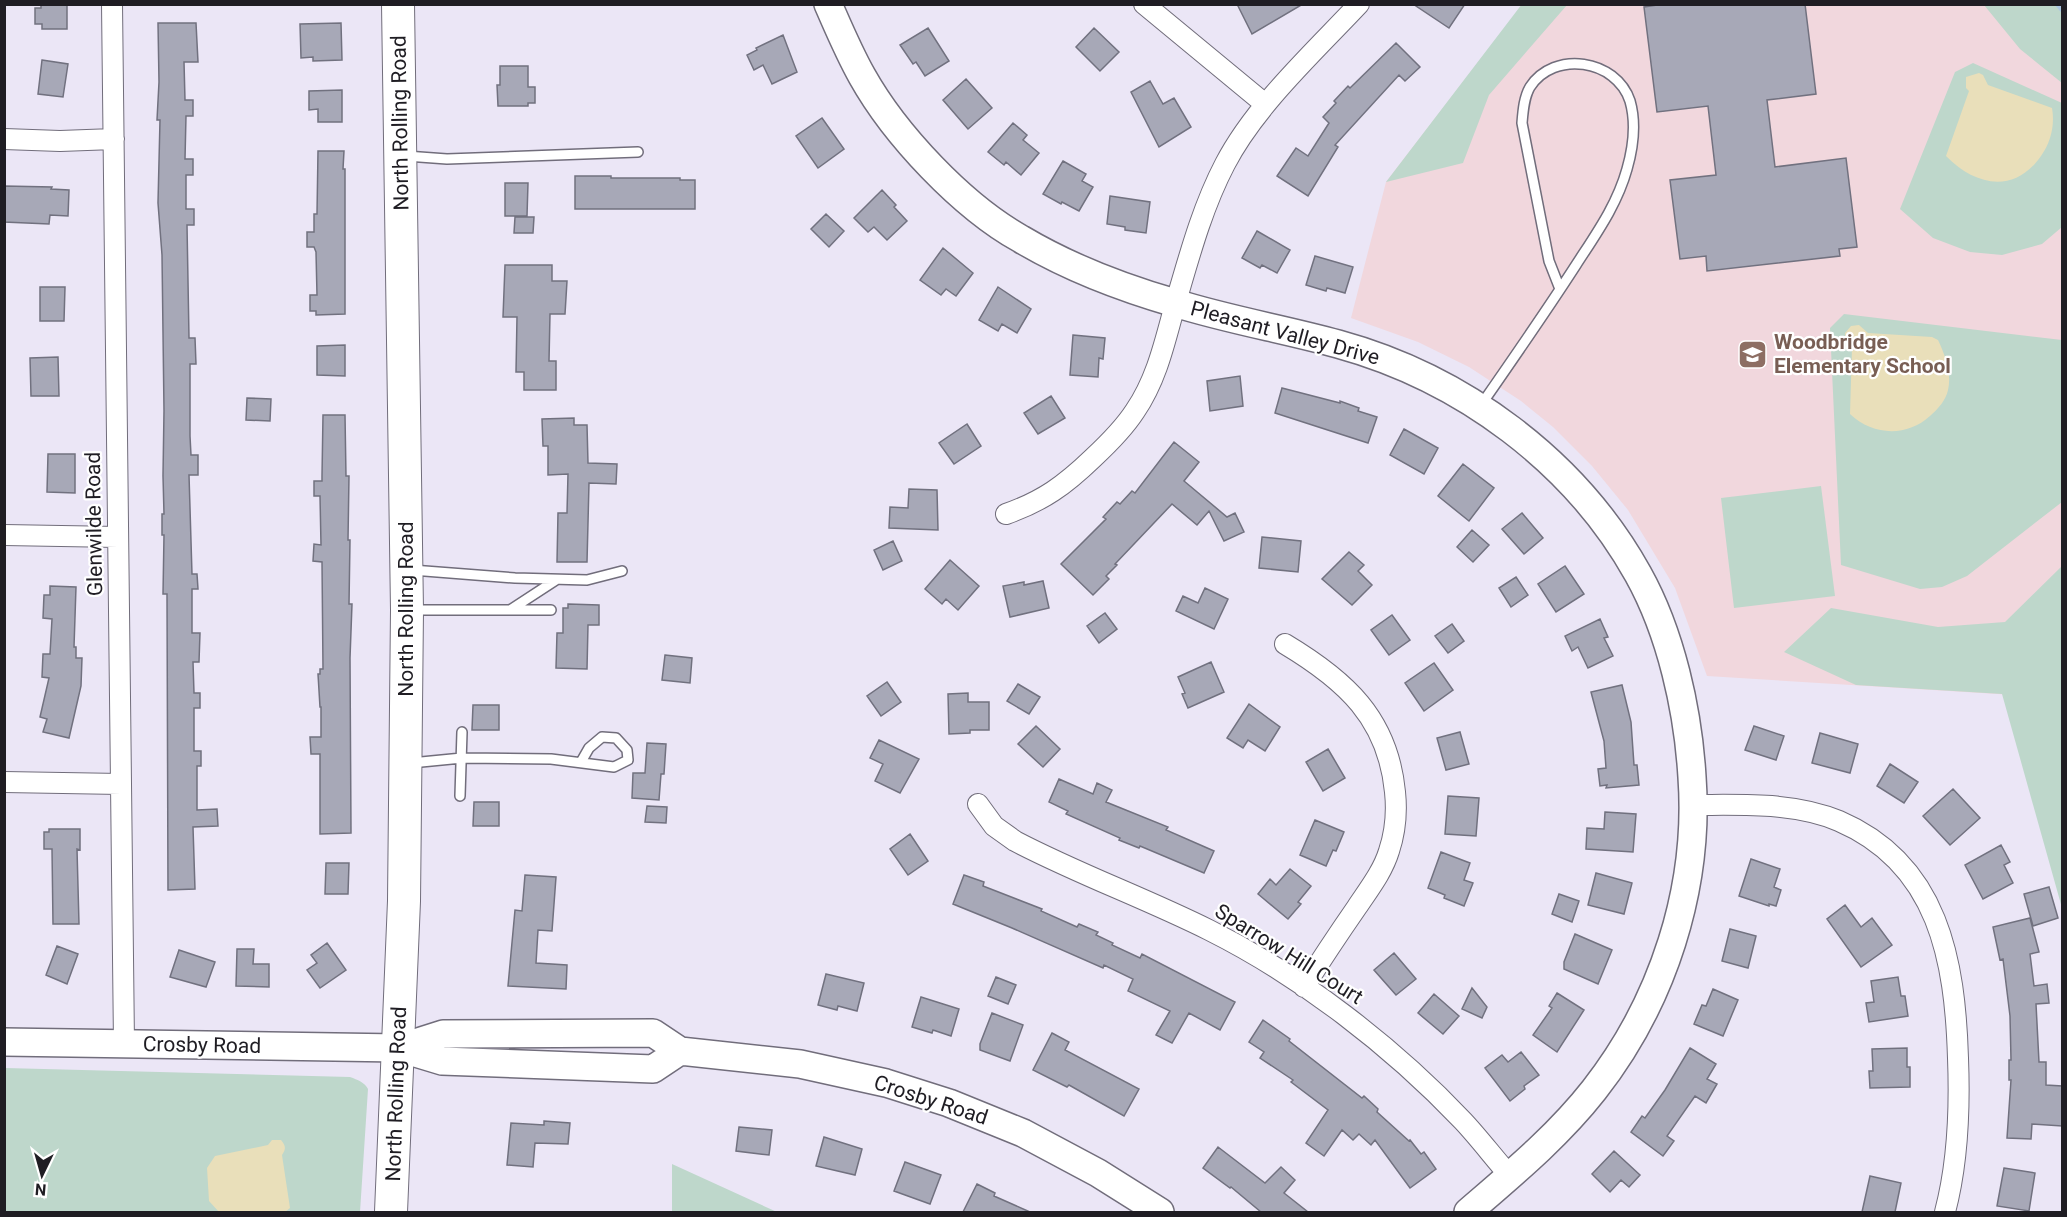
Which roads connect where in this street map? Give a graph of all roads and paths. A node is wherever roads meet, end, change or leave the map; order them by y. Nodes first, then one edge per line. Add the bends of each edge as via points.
1 (112, 4) edge
2 (398, 4) edge
3 (828, 4) edge
4 (1143, 4) edge
5 (1359, 4) edge
6 (1265, 104) junction
7 (4, 139) edge
8 (114, 140) junction
9 (638, 152) dead end
10 (400, 156) junction
11 (1560, 289) junction
12 (1176, 304) junction
13 (1479, 407) junction
14 (1006, 514) dead end
15 (4, 535) edge
16 (118, 537) junction
17 (407, 569) junction
18 (622, 571) dead end
19 (558, 579) junction
20 (407, 610) junction
21 (509, 610) junction
22 (550, 610) dead end
23 (1285, 644) dead end
24 (462, 732) dead end
25 (462, 758) junction
26 (581, 762) junction
27 (406, 764) junction
28 (4, 782) edge
29 (121, 784) junction
30 (460, 796) dead end
31 (978, 804) dead end
32 (1694, 805) junction
33 (1304, 987) junction
34 (4, 1042) edge
35 (123, 1044) junction
36 (399, 1048) junction
37 (1510, 1176) junction
38 (391, 1212) edge
39 (1160, 1212) edge
40 (1468, 1212) edge
41 (1945, 1212) edge

1 - 8 street, Glenwilde Road
2 - 10 main road, North Rolling Road
3 - 12 street, Pleasant Valley Drive via 864,80 895,124 933,168 975,206 1018,238 1063,261
4 - 6 street
5 - 6 street
6 - 12 street via 1243,133 1209,195
7 - 8 street
8 - 16 street, Glenwilde Road
9 - 10 lane via 447,159
10 - 17 main road, North Rolling Road
11 - 11 lane via 1607,218 1620,191 1632,141 1633,120 1622,86 1593,65 1577,63 1557,66 1530,87 1522,123 1549,261
11 - 13 lane
12 - 13 street, Pleasant Valley Drive via 1340,344 1434,380
12 - 14 street via 1161,356 1136,411 1071,480 1031,506
13 - 32 street, Pleasant Valley Drive via 1530,444 1571,483 1638,574 1659,619 1685,713
15 - 16 street
16 - 29 street, Glenwilde Road
17 - 19 lane
17 - 20 main road, North Rolling Road
18 - 19 lane via 587,580
19 - 21 lane
20 - 21 lane
20 - 27 main road, North Rolling Road
21 - 22 lane
23 - 33 street via 1318,663 1363,706 1386,746 1396,804 1389,852 1375,880
24 - 25 lane
25 - 26 lane
25 - 27 lane
25 - 30 lane
26 - 26 lane via 614,766 628,760 627,750 616,738 602,738 589,748
27 - 36 main road, North Rolling Road
28 - 29 street
29 - 35 street, Glenwilde Road
31 - 33 street, Sparrow Hill Court via 994,826 1014,841 1211,931
32 - 37 street, Pleasant Valley Drive via 1684,897 1673,942 1653,993 1596,1088
32 - 41 street via 1768,806 1838,820 1894,856 1913,879 1944,940 1954,986 1960,1088 1956,1147
33 - 37 street, Sparrow Hill Court via 1391,1051 1464,1122
34 - 35 street, Crosby Road
35 - 36 street, Crosby Road
36 - 38 main road, North Rolling Road
36 - 39 street, Crosby Road via 442,1034 653,1033 680,1051 800,1064 886,1083 950,1103 1023,1133
37 - 40 street, Pleasant Valley Drive

